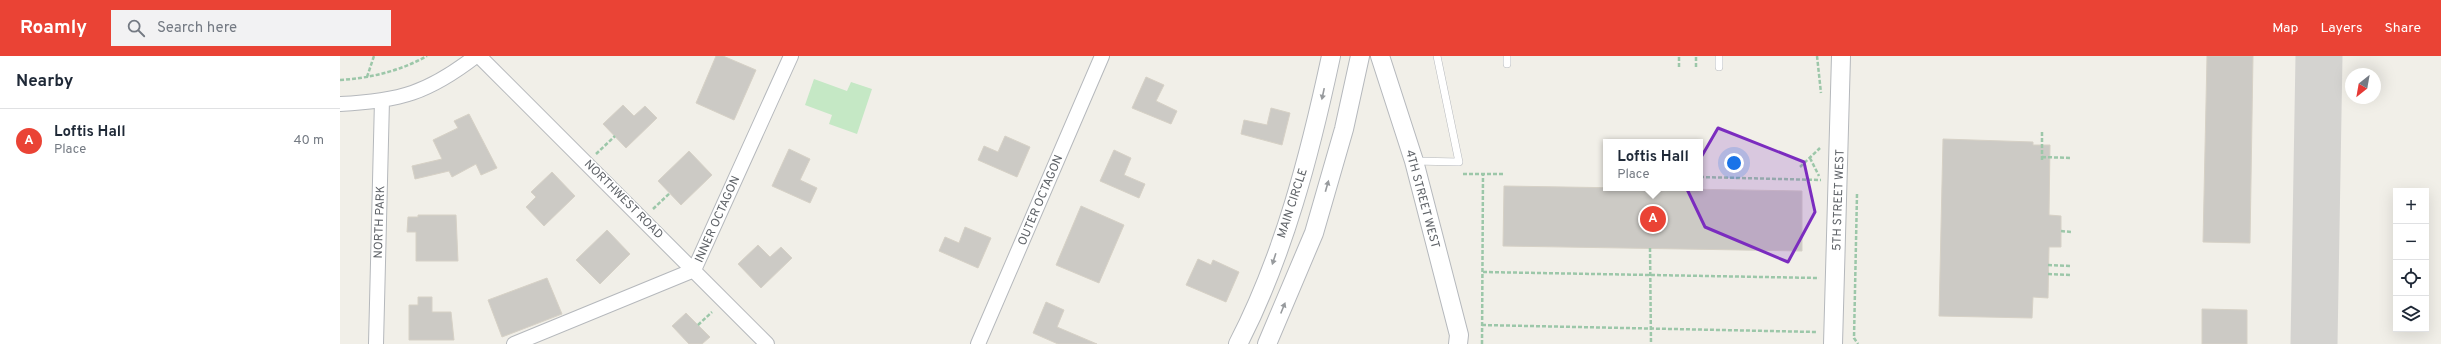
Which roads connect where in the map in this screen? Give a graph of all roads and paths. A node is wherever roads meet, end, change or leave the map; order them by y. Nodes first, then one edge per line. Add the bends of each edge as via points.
1 (374, 56) edge
2 (427, 56) edge
3 (478, 56) edge
4 (791, 56) edge
5 (1102, 56) edge
6 (1332, 56) edge
7 (1360, 56) edge
8 (1380, 56) edge
9 (1438, 56) edge
10 (1507, 56) edge
11 (1679, 56) edge
12 (1696, 56) edge
13 (1719, 56) edge
14 (1817, 56) edge
15 (1841, 56) edge
16 (1507, 64) dead end
17 (1679, 67) dead end
18 (1696, 67) dead end
19 (1719, 68) dead end
20 (367, 78) junction
21 (340, 80) edge
22 (1821, 98) dead end
23 (382, 100) junction
24 (340, 104) edge
25 (2042, 131) dead end
26 (615, 136) dead end
27 (1820, 141) dead end
28 (2052, 152) dead end
29 (2052, 157) junction
30 (1810, 158) junction
31 (2072, 158) dead end
32 (1414, 161) junction
33 (587, 163) junction
34 (1800, 167) dead end
35 (1455, 174) dead end
36 (1483, 174) junction
37 (1503, 174) dead end
38 (1703, 177) edge
39 (1821, 180) junction
40 (1825, 183) dead end
41 (1857, 189) dead end
42 (670, 193) dead end
43 (643, 218) junction
44 (2061, 231) dead end
45 (2071, 232) dead end
46 (1650, 248) dead end
47 (2048, 265) dead end
48 (2070, 266) dead end
49 (694, 270) junction
50 (1483, 272) junction
51 (2048, 274) dead end
52 (2070, 275) dead end
53 (1650, 276) junction
54 (1823, 278) dead end
55 (1482, 326) junction
56 (1651, 329) junction
57 (1828, 338) edge
58 (376, 344) edge
59 (514, 344) edge
60 (766, 344) edge
61 (978, 344) edge
62 (1238, 344) edge
63 (1267, 344) edge
64 (1458, 344) edge
65 (1482, 344) edge
66 (1651, 344) edge
67 (1858, 344) edge

1 - 20 path
2 - 20 path via 404,68
3 - 23 street via 418,92
3 - 33 street, NORTHWEST ROAD
4 - 49 street, INNER OCTAGON
5 - 61 street, OUTER OCTAGON
6 -> 62 street, MAIN CIRCLE via 1300,183 1270,273
63 -> 7 street via 1314,233 1344,129
8 - 32 street, 4TH STREET WEST
9 - 32 lane via 1459,162
10 - 16 lane
11 - 17 path
12 - 18 path
13 - 19 lane
14 - 22 path
15 - 57 street, 5TH STREET WEST
20 - 21 path
23 - 24 street
23 - 58 street, NORTH PARK
25 - 29 path via 2042,158
26 - 33 path
27 - 30 path via 1820,149
28 - 29 path
29 - 31 path
30 - 34 path
30 - 39 path
32 - 64 street, 4TH STREET WEST via 1459,335
33 - 43 street, NORTHWEST ROAD
35 - 36 path
36 - 37 path
36 - 50 path
38 - 39 path
39 - 40 path
41 - 67 path via 1854,338
42 - 43 path
43 - 49 street, NORTHWEST ROAD
44 - 45 path
46 - 53 path
47 - 48 path
49 - 59 street, INNER OCTAGON
49 - 60 street, NORTHWEST ROAD
50 - 53 path
50 - 55 path
51 - 52 path
53 - 54 path
53 - 56 path
55 - 56 path
55 - 65 path
56 - 57 path
56 - 66 path

